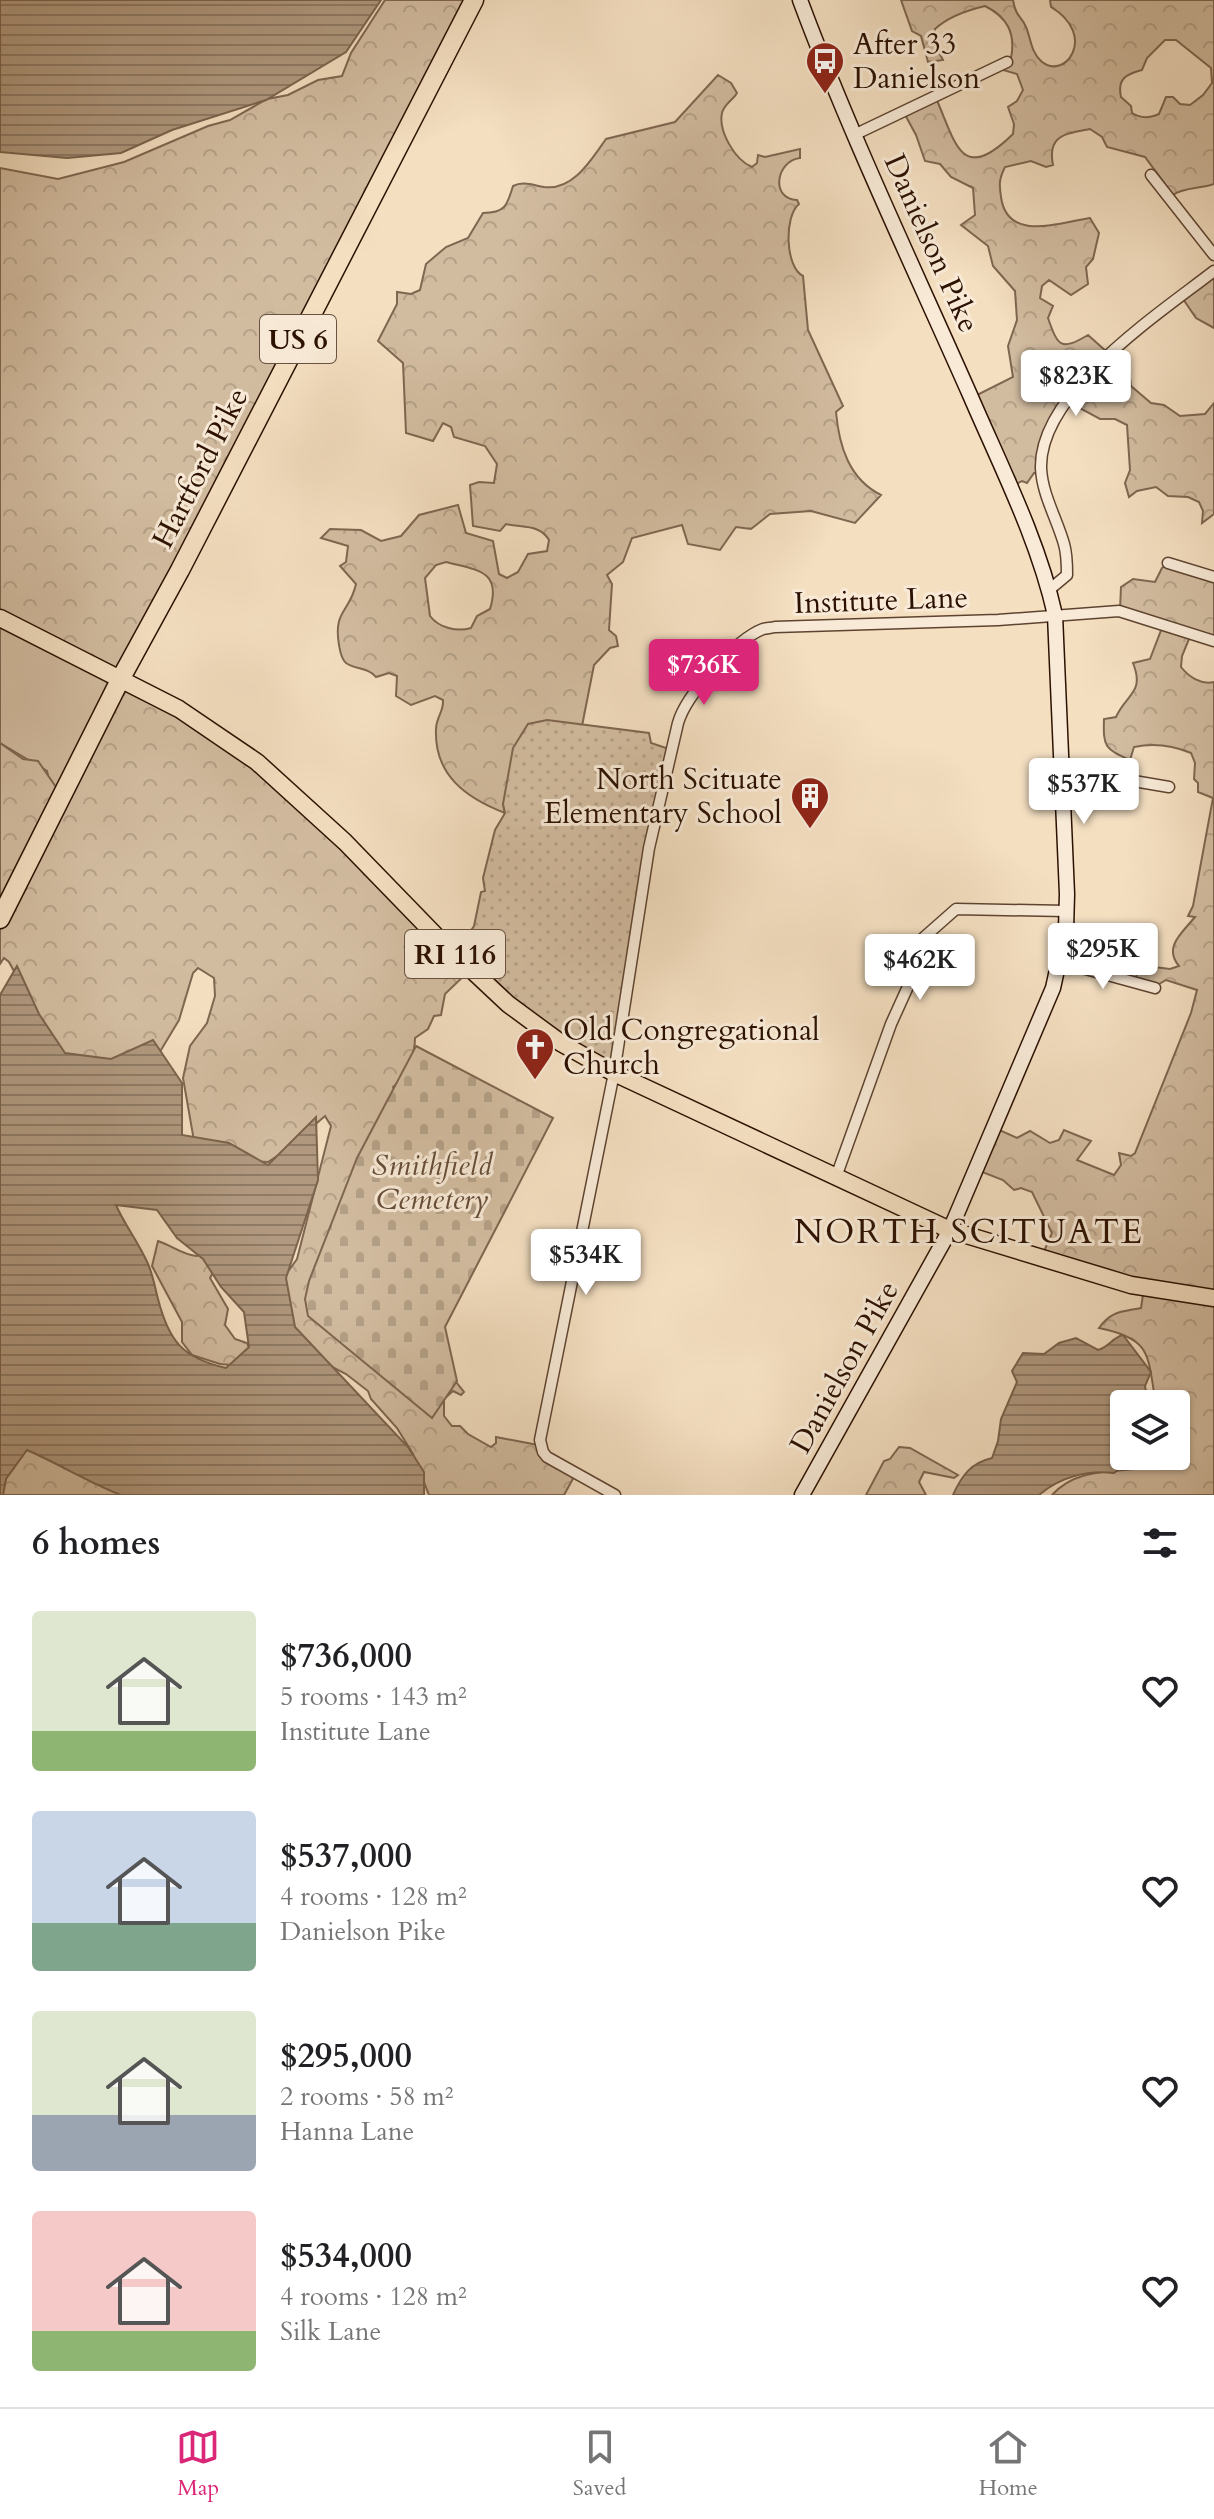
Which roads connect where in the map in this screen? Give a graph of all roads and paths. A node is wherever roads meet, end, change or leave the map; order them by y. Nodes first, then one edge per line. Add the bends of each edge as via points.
1 (474, 0) edge
2 (800, 0) edge
3 (1007, 62) dead end
4 (856, 134) junction
5 (1151, 175) dead end
6 (1214, 255) edge
7 (1214, 271) edge
8 (1168, 563) dead end
9 (1214, 577) edge
10 (1049, 590) junction
11 (1055, 615) junction
12 (0, 618) edge
13 (1214, 641) edge
14 (121, 678) junction
15 (1063, 769) junction
16 (1169, 787) dead end
17 (1066, 911) junction
18 (0, 919) edge
19 (1060, 962) junction
20 (1155, 988) dead end
21 (614, 1073) junction
22 (836, 1177) junction
23 (950, 1230) junction
24 (1214, 1298) edge
25 (615, 1495) edge
26 (802, 1495) edge

1 - 14 highway, Hartford Pike / US 6
2 - 4 main road, Danielson Pike
3 - 4 street
4 - 10 main road, Danielson Pike via 1017,503
5 - 6 street
7 - 10 street via 1112,351 1075,387 1057,416 1041,466 1066,549 1067,575
8 - 9 street
10 - 11 main road, Danielson Pike
11 - 13 street, Institute Lane via 1119,611
11 - 15 main road, Danielson Pike
11 - 21 street, Institute Lane via 775,627 763,629 721,662 682,709 678,723 649,848
12 - 14 main road, RI 116
14 - 18 highway, Hartford Pike / US 6
14 - 21 main road, RI 116 via 179,709 257,762 508,1004
15 - 16 street
15 - 17 main road, Danielson Pike
17 - 19 main road, Danielson Pike
17 - 22 street via 956,909 922,939
19 - 20 street
19 - 23 main road, Danielson Pike via 1033,1039
21 - 22 main road, RI 116
21 - 25 street, Institute Lane via 540,1440 547,1457
22 - 23 main road, RI 116
23 - 24 main road, RI 116 via 1131,1285
23 - 26 main road, Danielson Pike

